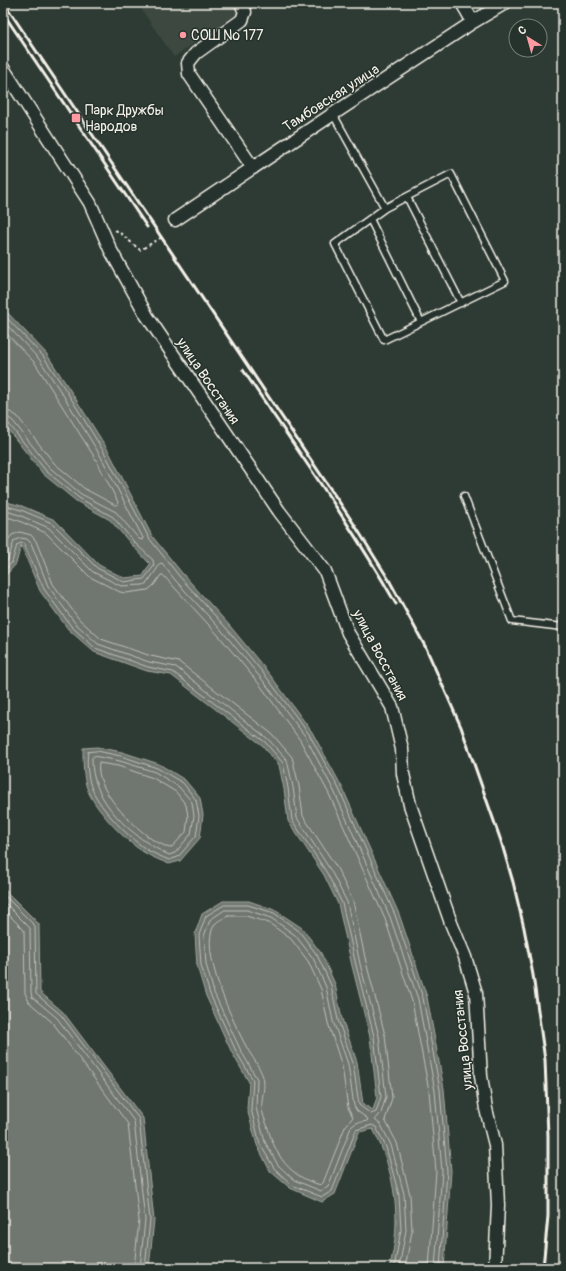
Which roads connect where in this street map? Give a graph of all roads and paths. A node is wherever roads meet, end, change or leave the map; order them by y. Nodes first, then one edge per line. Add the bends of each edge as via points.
1 (241, 3) edge
2 (462, 3) edge
3 (505, 3) edge
4 (473, 22) junction
5 (3, 68) edge
6 (333, 114) junction
7 (253, 168) junction
8 (407, 196) junction
9 (385, 208) junction
10 (370, 219) junction
11 (175, 220) dead end
12 (100, 226) junction
13 (164, 236) dead end
14 (461, 303) junction
15 (421, 322) junction
16 (464, 496) dead end
17 (563, 627) edge
18 (3, 832) edge
19 (3, 854) edge
20 (495, 1268) edge

1 - 7 street via 245,12 242,20 196,53 188,63 189,74
2 - 4 street
3 - 4 street, Тамбовская улица
4 - 6 street, Тамбовская улица
5 - 12 street, улица Восстания via 86,196
6 - 7 street, Тамбовская улица
6 - 9 lane
7 - 11 street, Тамбовская улица
8 - 9 lane
8 - 14 lane
8 - 14 lane via 450,174 505,281
9 - 10 lane
10 - 15 lane
10 - 15 lane via 335,244 384,340
12 - 13 path via 118,231 140,250
12 - 20 street, улица Восстания via 147,316 279,511 325,570 348,633 392,707 402,749 403,774 410,805 476,993 481,1076 495,1144 498,1205
14 - 15 lane
16 - 17 lane via 512,621
18 - 19 path via 10,847

